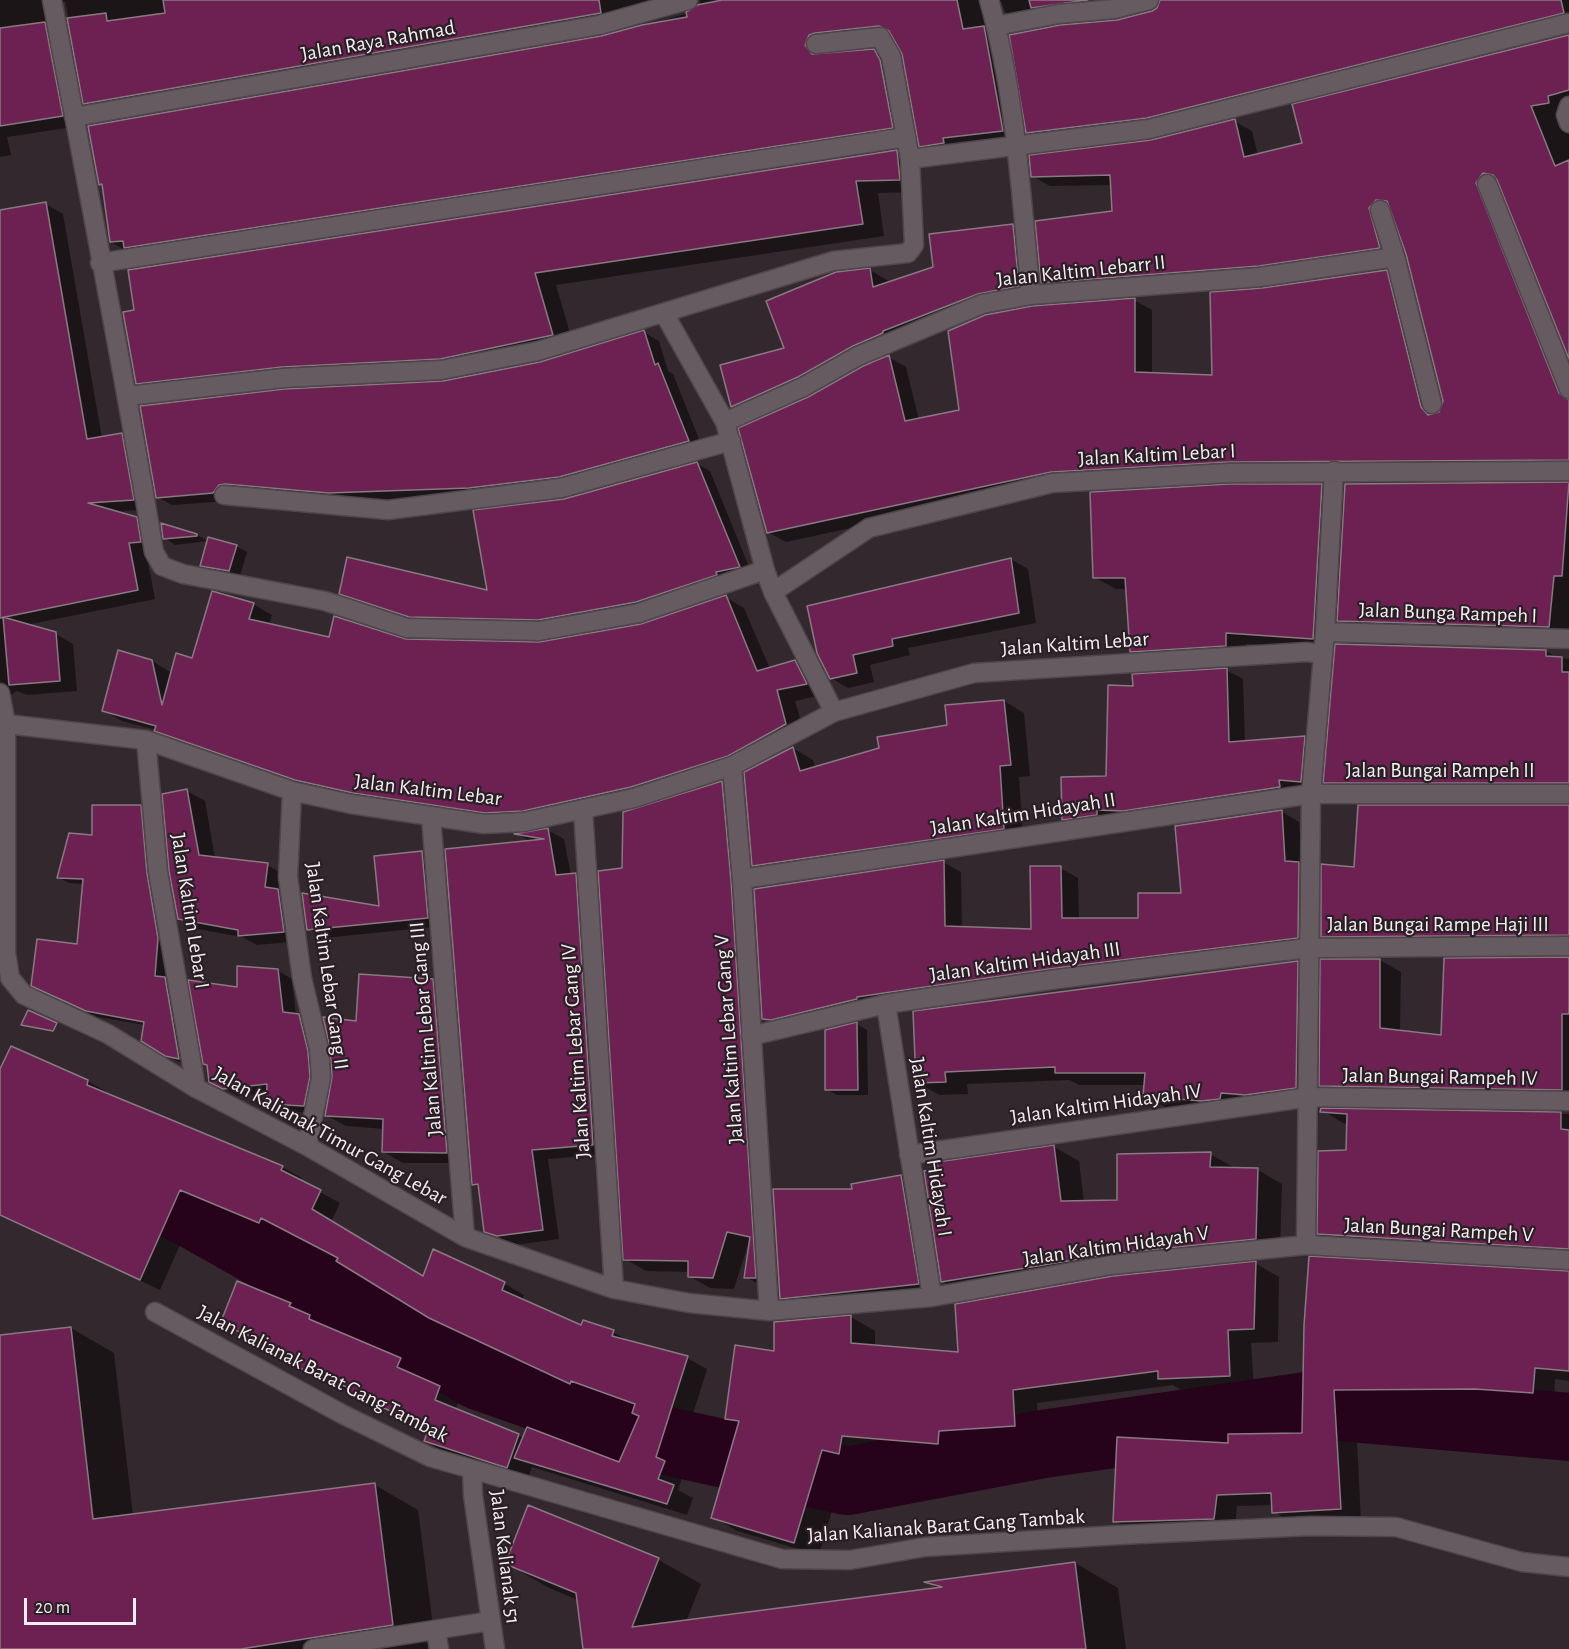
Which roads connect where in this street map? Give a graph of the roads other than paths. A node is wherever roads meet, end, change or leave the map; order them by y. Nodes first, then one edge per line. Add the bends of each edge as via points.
1 (52, 0) edge
2 (688, 0) edge
3 (989, 0) edge
4 (1149, 0) edge
5 (1569, 23) edge
6 (996, 26) junction
7 (816, 44) dead end
8 (74, 117) junction
9 (906, 137) junction
10 (1015, 145) junction
11 (910, 159) junction
12 (1487, 184) dead end
13 (1380, 210) dead end
14 (1395, 257) junction
15 (100, 263) junction
16 (1031, 295) junction
17 (664, 313) junction
18 (1569, 389) edge
19 (128, 396) junction
20 (1432, 404) dead end
21 (725, 422) junction
22 (730, 441) junction
23 (1334, 471) junction
24 (1569, 471) edge
25 (224, 495) dead end
26 (765, 570) junction
27 (773, 592) junction
28 (1325, 632) junction
29 (1569, 639) edge
30 (1323, 654) junction
31 (0, 693) edge
32 (834, 712) junction
33 (6, 724) junction
34 (146, 740) junction
35 (732, 766) junction
36 (292, 791) junction
37 (1311, 794) junction
38 (1569, 794) edge
39 (583, 810) junction
40 (432, 817) junction
41 (742, 879) junction
42 (1569, 946) edge
43 (1308, 948) junction
44 (886, 1004) junction
45 (751, 1036) junction
46 (196, 1088) junction
47 (1310, 1097) junction
48 (1569, 1101) edge
49 (307, 1146) junction
50 (909, 1155) junction
51 (465, 1237) junction
52 (1306, 1245) junction
53 (1569, 1260) edge
54 (614, 1290) junction
55 (932, 1297) junction
56 (769, 1311) junction
57 (155, 1312) dead end
58 (472, 1470) junction
59 (1569, 1567) edge
60 (491, 1621) junction
61 (436, 1630) junction
62 (313, 1649) edge
63 (439, 1649) edge
64 (495, 1649) edge

1 - 8 street
2 - 8 street, Jalan Raya Rahmad via 599,25
3 - 6 street
4 - 6 street via 1114,9 1058,14
5 - 10 street via 1149,129
6 - 10 street
7 - 9 street via 880,37 891,56
8 - 15 street
9 - 11 street
9 - 15 street
10 - 11 street
10 - 16 street
11 - 17 street via 914,245 908,253 833,261
12 - 18 street
13 - 14 street
14 - 16 street, Jalan Kaltim Lebarr II via 1260,277
14 - 20 street
15 - 19 street
16 - 21 street, Jalan Kaltim Lebarr II via 982,304 858,356 803,387
17 - 19 street via 538,351 441,370 283,378
17 - 21 street
19 - 26 street via 154,552 162,566 183,574 325,601 407,628 539,631 639,613
21 - 22 street
22 - 25 street via 561,488 388,510
22 - 26 street
23 - 24 street, Jalan Kaltim Lebar I
23 - 27 street, Jalan Kaltim Lebar I via 1052,483 869,528
23 - 28 street
26 - 27 street
27 - 32 street
28 - 29 street, Jalan Bunga Rampeh I
28 - 30 street
30 - 32 street, Jalan Kaltim Lebar via 974,673
30 - 37 street
31 - 33 street, Jalan Kalianak Timur Gang Lebar
32 - 35 street, Jalan Kaltim Lebar
33 - 34 street, Jalan Kaltim Lebar
33 - 46 street, Jalan Kalianak Timur Gang Lebar via 9,978 24,995 108,1034
34 - 36 street, Jalan Kaltim Lebar
34 - 46 street, Jalan Kaltim Lebar I via 158,872
35 - 39 street, Jalan Kaltim Lebar
35 - 41 street, Jalan Kaltim Lebar Gang V
36 - 40 street, Jalan Kaltim Lebar
36 - 49 street, Jalan Kaltim Lebar Gang II via 288,877 321,1078
37 - 38 street, Jalan Bungai Rampeh II
37 - 41 street, Jalan Kaltim Hidayah II
37 - 43 street
39 - 40 street, Jalan Kaltim Lebar via 524,822 484,824
39 - 54 street, Jalan Kaltim Lebar Gang IV
40 - 51 street, Jalan Kaltim Lebar Gang III
41 - 45 street, Jalan Kaltim Lebar Gang V
42 - 43 street, Jalan Bungai Rampe Haji III
43 - 44 street, Jalan Kaltim Hidayah III
43 - 47 street
44 - 45 street, Jalan Kaltim Hidayah III
44 - 50 street, Jalan Kaltim Hidayah I
45 - 56 street, Jalan Kaltim Lebar Gang V
46 - 49 street, Jalan Kalianak Timur Gang Lebar
47 - 48 street, Jalan Bungai Rampeh IV
47 - 50 street, Jalan Kaltim Hidayah IV
47 - 52 street
49 - 51 street, Jalan Kalianak Timur Gang Lebar
50 - 55 street, Jalan Kaltim Hidayah I
51 - 54 street, Jalan Kalianak Timur Gang Lebar
52 - 53 street, Jalan Bungai Rampeh V
52 - 55 street, Jalan Kaltim Hidayah V via 1111,1265
54 - 56 street, Jalan Kalianak Timur Gang Lebar
55 - 56 street, Jalan Kalianak Timur Gang Lebar
57 - 58 street, Jalan Kalianak Barat Gang Tambak via 398,1443
58 - 59 street, Jalan Kalianak Barat Gang Tambak via 782,1559 850,1560 925,1547 1311,1526 1396,1527 1522,1562
58 - 60 street, Jalan Kalianak 51
60 - 61 street
60 - 64 street, Jalan Kalianak 51
61 - 62 street
61 - 63 street

